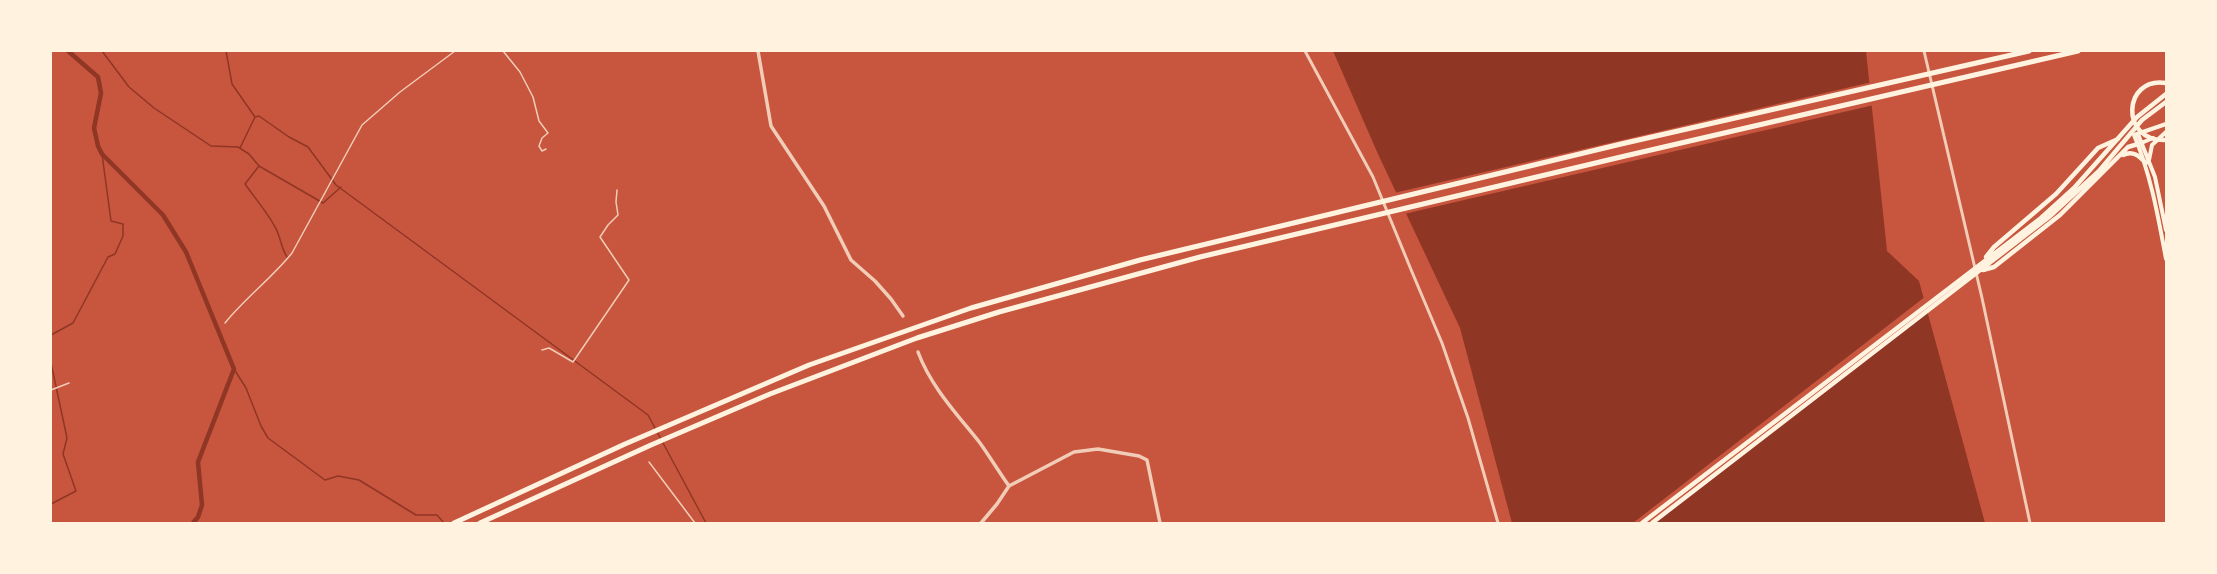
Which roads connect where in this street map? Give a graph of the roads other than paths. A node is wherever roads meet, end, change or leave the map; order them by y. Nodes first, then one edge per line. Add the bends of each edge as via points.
1 (455, 51) edge
2 (504, 51) edge
3 (758, 51) edge
4 (1305, 51) edge
5 (1924, 51) edge
6 (2029, 51) edge
7 (2078, 51) edge
8 (2166, 83) edge
9 (2166, 94) edge
10 (2166, 102) edge
11 (2166, 124) edge
12 (2165, 133) edge
13 (2136, 135) junction
14 (2166, 140) edge
15 (2140, 143) junction
16 (546, 149) dead end
17 (2119, 157) junction
18 (2147, 163) junction
19 (617, 190) dead end
20 (2166, 230) edge
21 (2166, 258) edge
22 (1981, 263) junction
23 (1980, 272) junction
24 (902, 316) dead end
25 (225, 323) dead end
26 (542, 350) dead end
27 (918, 352) dead end
28 (69, 383) dead end
29 (51, 390) edge
30 (649, 462) dead end
31 (1008, 486) junction
32 (454, 523) edge
33 (480, 523) edge
34 (695, 523) edge
35 (981, 523) edge
36 (1160, 523) edge
37 (1498, 523) edge
38 (1642, 523) edge
39 (1652, 523) edge
40 (2030, 523) edge

1 - 25 lane via 400,92 362,125 292,253
2 - 16 lane via 520,72 533,97 539,120 548,133 542,138 539,146 542,152
3 - 24 street via 771,126 824,206 851,260 875,281
4 - 37 street via 1373,177 1442,344 1468,418
5 - 40 street via 1984,306
6 - 32 highway via 1363,206 1075,277 971,308 809,365
7 - 33 highway via 1141,272 1006,310 917,338 826,372 708,420
8 - 14 main road via 2152,84 2140,90 2135,97 2132,113 2138,130 2150,138
9 - 22 main road via 2137,118 2074,188 2041,218
10 - 23 main road via 2142,120 2099,171 2066,204
11 - 13 main road
12 - 15 main road
12 - 18 main road via 2152,145
13 - 15 main road
13 - 22 main road via 2110,141 2098,148 2051,198 1994,247
15 - 17 main road via 2128,148
15 - 18 main road
17 - 18 main road via 2132,153
17 - 23 main road via 2060,215 1994,267
18 - 20 main road via 2161,199
18 - 21 main road
19 - 26 lane via 618,215 600,237 629,280 573,362 549,348
22 - 38 main road
23 - 39 main road
27 - 31 street via 934,385 980,444
28 - 29 lane
30 - 34 lane
31 - 35 street via 998,504
31 - 36 street via 1074,452 1098,448 1139,456 1147,460 1149,465

